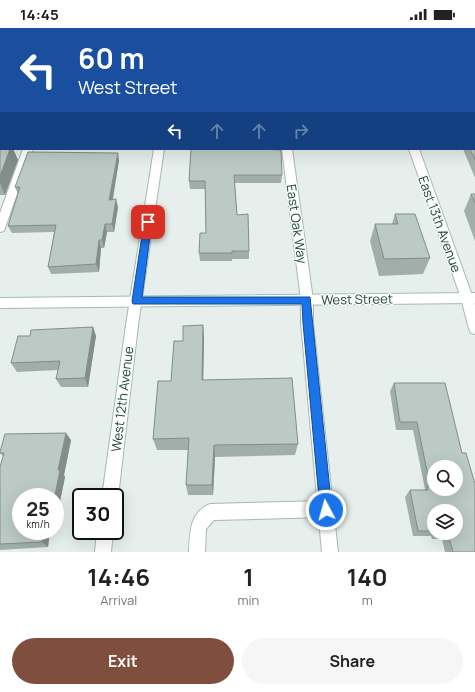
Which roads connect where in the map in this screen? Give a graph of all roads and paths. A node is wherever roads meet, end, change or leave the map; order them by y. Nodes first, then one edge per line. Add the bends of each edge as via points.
1 (28, 150) edge
2 (159, 150) edge
3 (287, 150) edge
4 (414, 150) edge
5 (0, 228) edge
6 (471, 298) edge
7 (307, 300) junction
8 (136, 301) junction
9 (0, 303) edge
10 (475, 329) edge
11 (111, 488) edge
12 (326, 510) junction
13 (104, 540) edge
14 (103, 552) edge
15 (197, 552) edge
16 (330, 552) edge

1 - 5 street
2 - 8 street, West 12th Avenue
3 - 7 street, East Oak Way
4 - 6 street, East 13th Avenue
6 - 7 street, West Street
6 - 10 street, East 13th Avenue
7 - 8 street, West Street
7 - 12 street, East Oak Way via 307,323
8 - 9 street, West Street
8 - 11 street, West 12th Avenue
12 - 15 street via 210,512 198,526
12 - 16 street, East Oak Way
13 - 14 street

